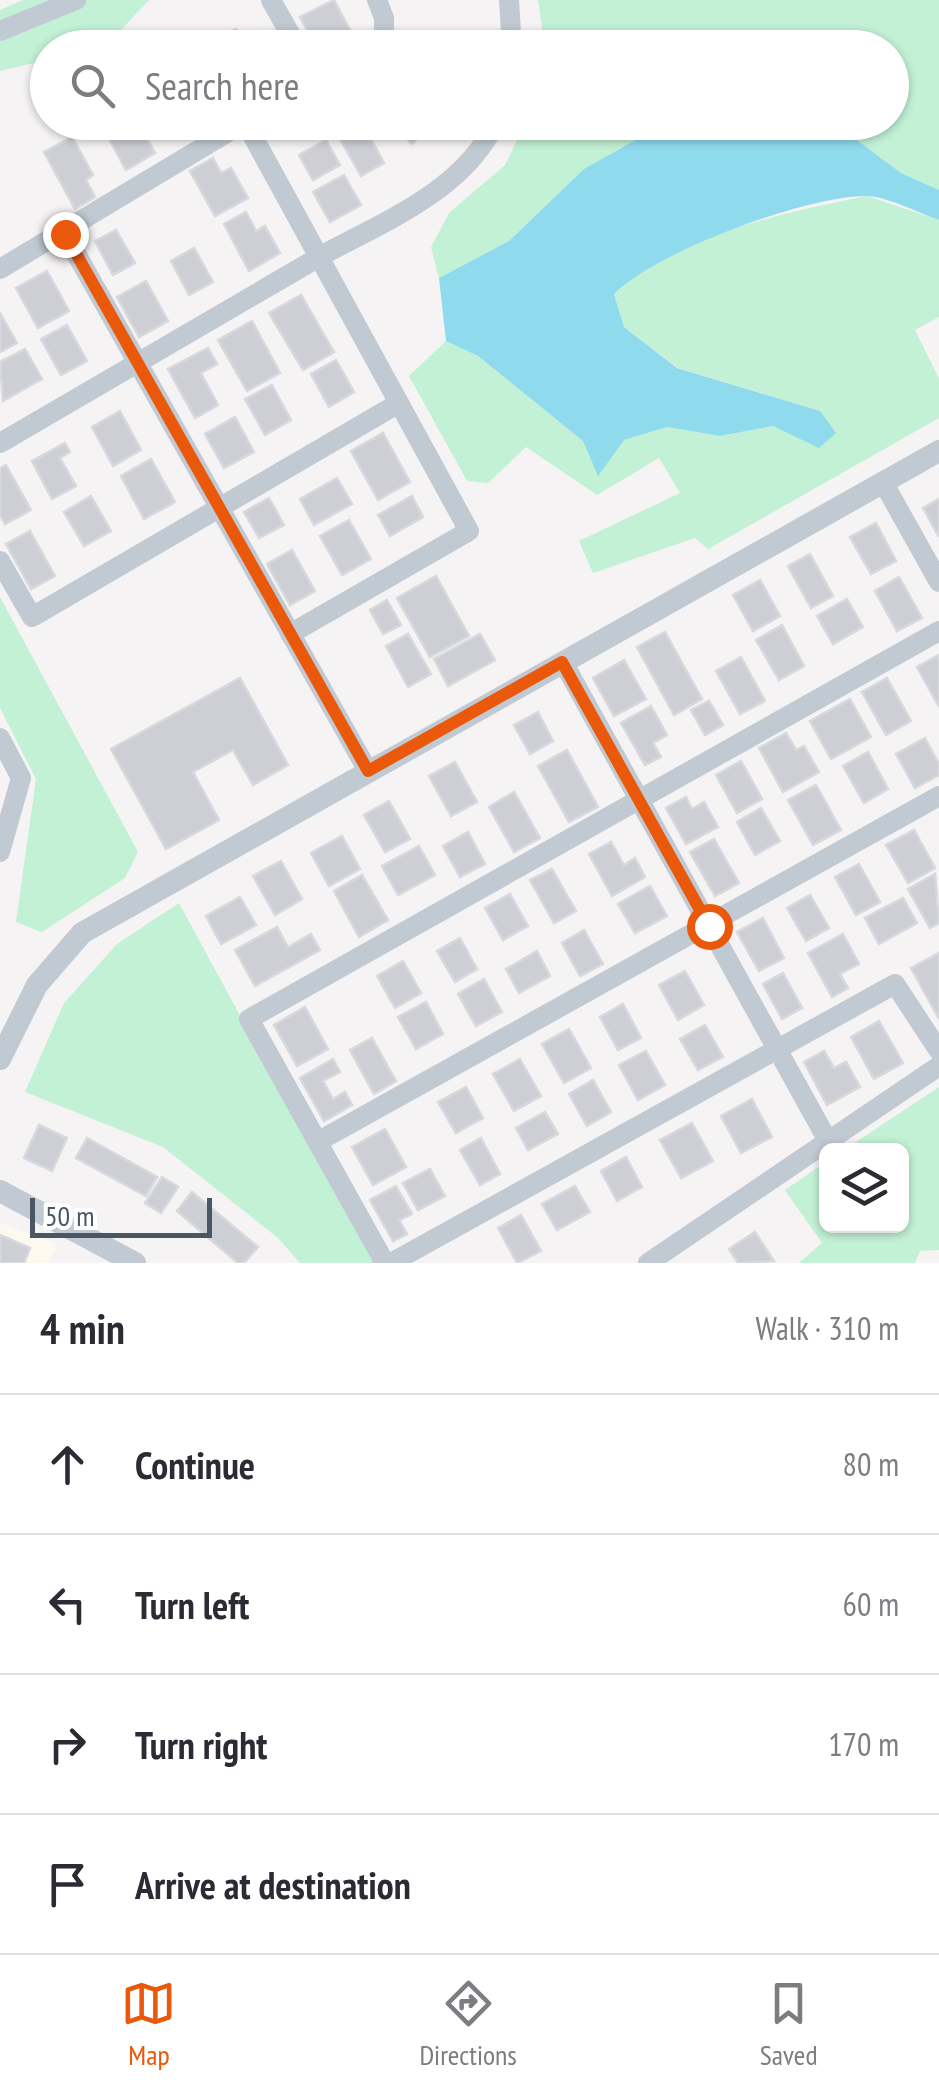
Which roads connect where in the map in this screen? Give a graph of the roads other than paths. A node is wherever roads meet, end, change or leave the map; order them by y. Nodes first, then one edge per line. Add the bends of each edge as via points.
1 (76, 0) edge
2 (271, 0) edge
3 (377, 0) edge
4 (509, 0) edge
5 (288, 30) edge
6 (384, 30) edge
7 (511, 30) edge
8 (0, 32) edge
9 (215, 140) edge
10 (254, 140) edge
11 (483, 140) edge
12 (65, 234) junction
13 (319, 257) junction
14 (0, 269) edge
15 (139, 365) junction
16 (399, 403) junction
17 (0, 443) edge
18 (939, 450) edge
19 (883, 482) junction
20 (221, 510) junction
21 (0, 561) edge
22 (939, 582) edge
23 (939, 631) edge
24 (290, 634) junction
25 (562, 662) junction
26 (0, 738) edge
27 (368, 771) junction
28 (939, 796) edge
29 (638, 798) junction
30 (0, 852) edge
31 (709, 926) junction
32 (939, 1051) edge
33 (777, 1053) junction
34 (0, 1059) edge
35 (939, 1066) edge
36 (828, 1140) junction
37 (319, 1141) junction
38 (0, 1191) edge
39 (135, 1263) edge
40 (388, 1263) edge
41 (648, 1263) edge

1 - 8 street
2 - 5 street
3 - 6 street
4 - 7 street
9 - 12 street
10 - 13 street
11 - 13 street via 428,198
12 - 14 street
12 - 15 street
13 - 15 street
13 - 16 street
15 - 17 street
15 - 20 street
16 - 20 street
16 - 24 street via 469,530
18 - 19 street
19 - 22 street
19 - 25 street
20 - 21 street via 32,617
20 - 24 street
23 - 29 street
24 - 27 street
25 - 27 street
25 - 29 street
26 - 30 street via 21,778
27 - 34 street via 82,934 36,985
28 - 31 street
29 - 31 street
29 - 37 street via 249,1019
31 - 33 street
31 - 37 street
32 - 33 street via 895,984
33 - 36 street
33 - 40 street
35 - 36 street
36 - 41 street
37 - 40 street
38 - 39 street

